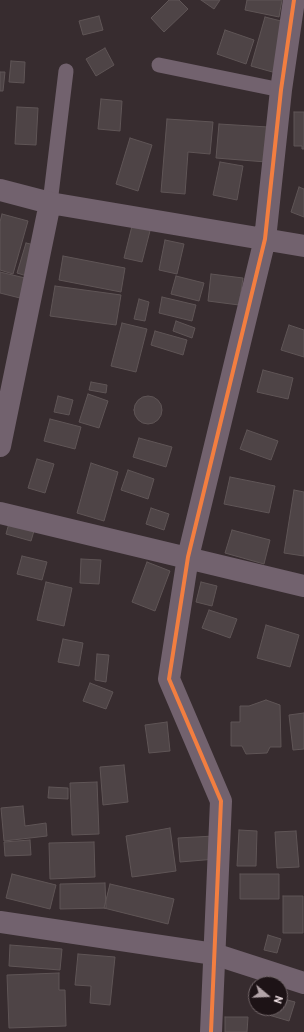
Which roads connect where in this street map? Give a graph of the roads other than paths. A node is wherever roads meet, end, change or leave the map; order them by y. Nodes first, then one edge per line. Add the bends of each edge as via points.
1 (294, 0) edge
2 (159, 65) dead end
3 (66, 71) dead end
4 (281, 90) junction
5 (0, 190) edge
6 (50, 203) junction
7 (265, 239) junction
8 (304, 246) edge
9 (0, 446) edge
10 (0, 513) edge
11 (188, 557) junction
12 (304, 586) edge
13 (0, 922) edge
14 (214, 954) junction
15 (304, 983) edge
16 (211, 1032) edge

1 - 4 street
2 - 4 lane
3 - 6 lane
4 - 7 street
5 - 6 street
6 - 7 street
6 - 9 street
7 - 8 street
7 - 11 street
10 - 11 street
11 - 12 street
11 - 14 street via 169,679 221,801
13 - 14 street
14 - 15 street
14 - 16 street

